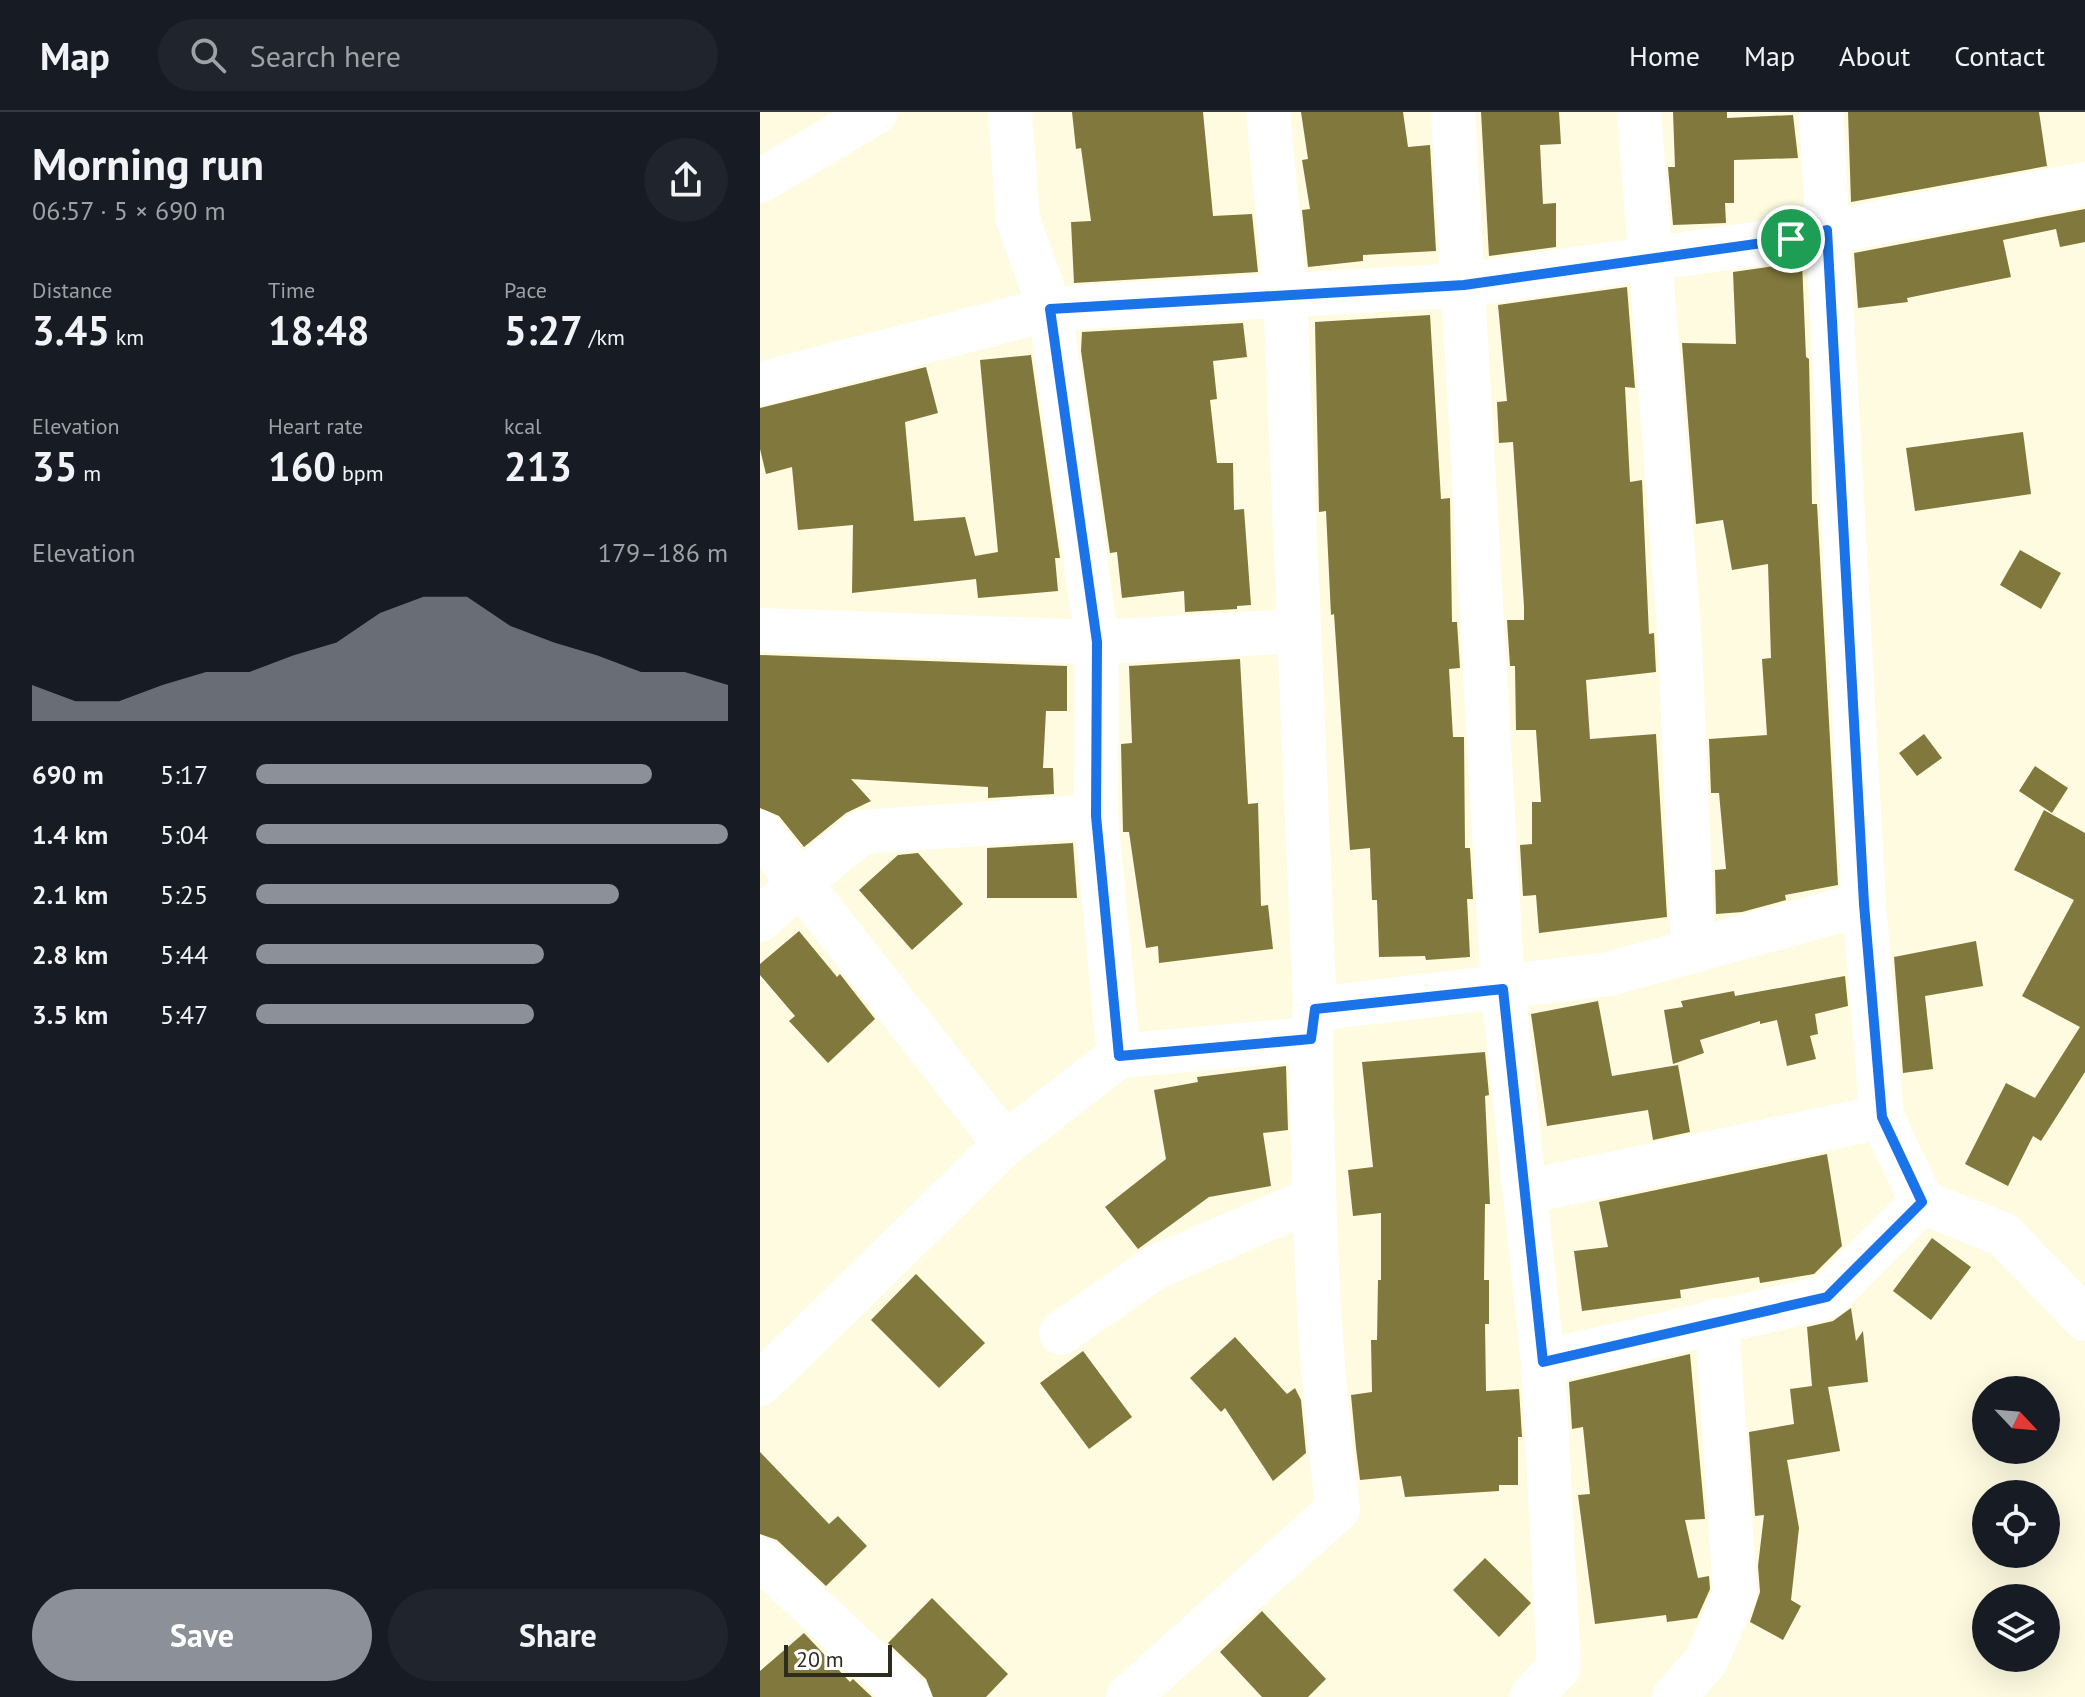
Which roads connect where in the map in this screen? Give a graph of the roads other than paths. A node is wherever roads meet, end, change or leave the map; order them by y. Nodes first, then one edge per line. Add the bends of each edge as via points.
1 (876, 112) edge
2 (1010, 112) edge
3 (1268, 112) edge
4 (1453, 112) edge
5 (1639, 112) edge
6 (1821, 112) edge
7 (760, 181) edge
8 (2085, 184) edge
9 (1827, 230) junction
10 (1648, 259) junction
11 (1464, 285) junction
12 (1285, 293) junction
13 (1050, 309) junction
14 (760, 384) edge
15 (760, 630) edge
16 (1299, 631) junction
17 (1097, 642) junction
18 (1096, 816) junction
19 (760, 832) edge
20 (800, 882) junction
21 (1864, 904) junction
22 (760, 920) edge
23 (1693, 951) junction
24 (1503, 989) junction
25 (1313, 1024) junction
26 (1119, 1056) junction
27 (1882, 1117) junction
28 (1005, 1144) junction
29 (1525, 1192) junction
30 (1313, 1199) junction
31 (1922, 1202) junction
32 (2085, 1319) edge
33 (1717, 1320) junction
34 (1061, 1333) dead end
35 (1543, 1362) junction
36 (760, 1384) edge
37 (760, 1558) edge
38 (909, 1697) edge
39 (1128, 1697) edge
40 (1531, 1697) edge
41 (1674, 1697) edge

1 - 7 street
2 - 13 street via 1018,220
3 - 12 street
4 - 11 street
5 - 10 street
6 - 9 street
8 - 9 street
9 - 10 street
9 - 21 street
10 - 11 street
10 - 23 street via 1680,642
11 - 12 street
11 - 24 street
12 - 13 street
12 - 16 street
13 - 14 street
13 - 17 street
15 - 17 street
16 - 17 street
16 - 25 street
17 - 18 street
18 - 20 street via 862,832
18 - 26 street
19 - 20 street
20 - 22 street
20 - 28 street
21 - 23 street
21 - 27 street
23 - 24 street via 1609,974
24 - 25 street
24 - 29 street
25 - 26 street
25 - 30 street
26 - 28 street
27 - 29 street
27 - 31 street
28 - 36 street
29 - 35 street
30 - 34 street via 1154,1268
30 - 39 street via 1324,1407 1338,1509
31 - 32 street via 2004,1235
31 - 33 street via 1827,1297
33 - 35 street
33 - 41 street via 1735,1593 1706,1661
35 - 40 street via 1559,1667
37 - 38 street

